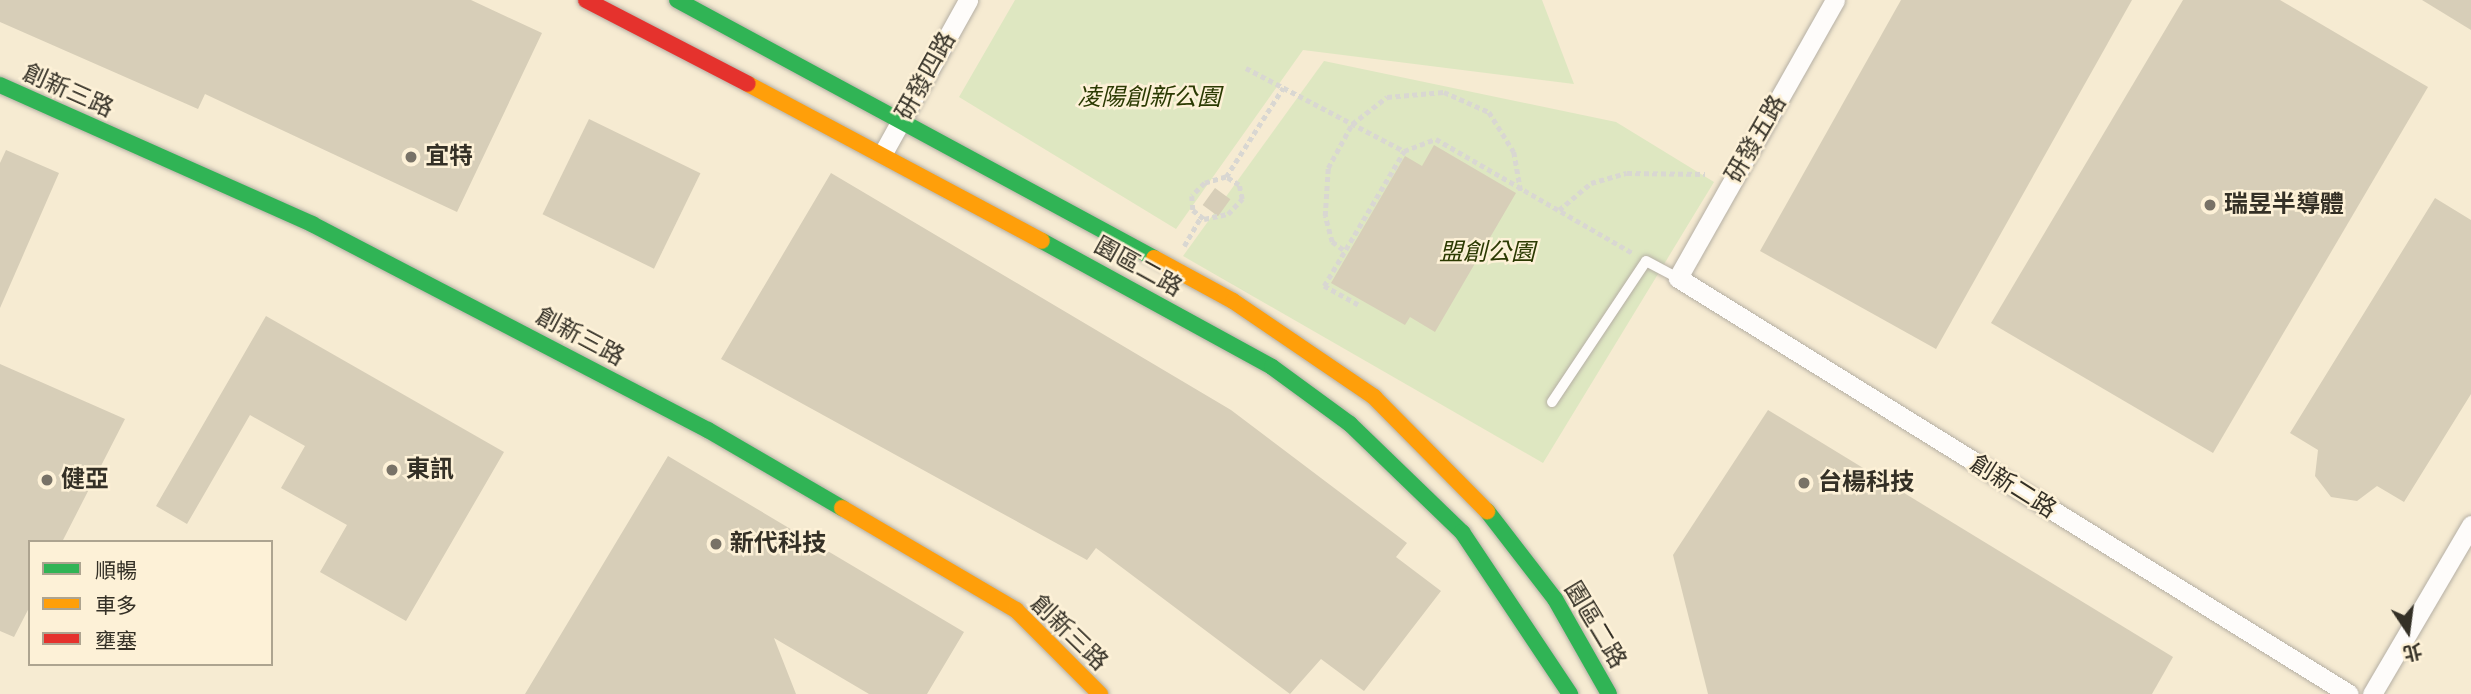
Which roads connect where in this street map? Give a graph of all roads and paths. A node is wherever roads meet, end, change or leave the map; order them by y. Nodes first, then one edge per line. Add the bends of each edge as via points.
1 (586, 0) edge
2 (677, 0) edge
3 (968, 0) edge
4 (1835, 0) edge
5 (1246, 68) dead end
6 (0, 85) edge
7 (1283, 88) junction
8 (900, 122) junction
9 (1352, 124) junction
10 (1404, 151) junction
11 (883, 153) junction
12 (1705, 174) dead end
13 (1226, 177) junction
14 (1521, 192) junction
15 (1559, 210) junction
16 (1201, 217) junction
17 (1184, 246) dead end
18 (1343, 250) junction
19 (1646, 261) junction
20 (1678, 278) junction
21 (1358, 305) dead end
22 (1552, 402) dead end
23 (2471, 525) edge
24 (1100, 694) edge
25 (1570, 694) edge
26 (1609, 694) edge
27 (2349, 694) edge
28 (2372, 694) edge

1 - 11 street, 園區二路
2 - 8 street, 園區二路
3 - 8 street, 研發四路
4 - 20 street, 研發五路
5 - 7 path
6 - 24 street, 創新三路 via 312,224 708,430 1016,610
7 - 9 path
7 - 13 path
8 - 11 street, 研發四路
8 - 26 street, 園區二路 via 1233,301 1374,397 1490,514 1555,599
9 - 10 path
9 - 14 path via 1387,97 1417,90 1471,100 1504,131
9 - 18 path via 1328,169 1322,197 1332,242
10 - 14 path via 1436,139
10 - 18 path
11 - 25 street, 園區二路 via 1272,367 1350,424 1462,532
12 - 15 path via 1627,173 1591,183
13 - 16 path via 1205,183 1192,196
13 - 16 path via 1238,185 1242,199 1228,214
14 - 15 path
15 - 19 path
16 - 17 path
18 - 21 path via 1324,286
19 - 20 lane
19 - 22 lane
20 - 27 street, 創新二路
23 - 28 street

